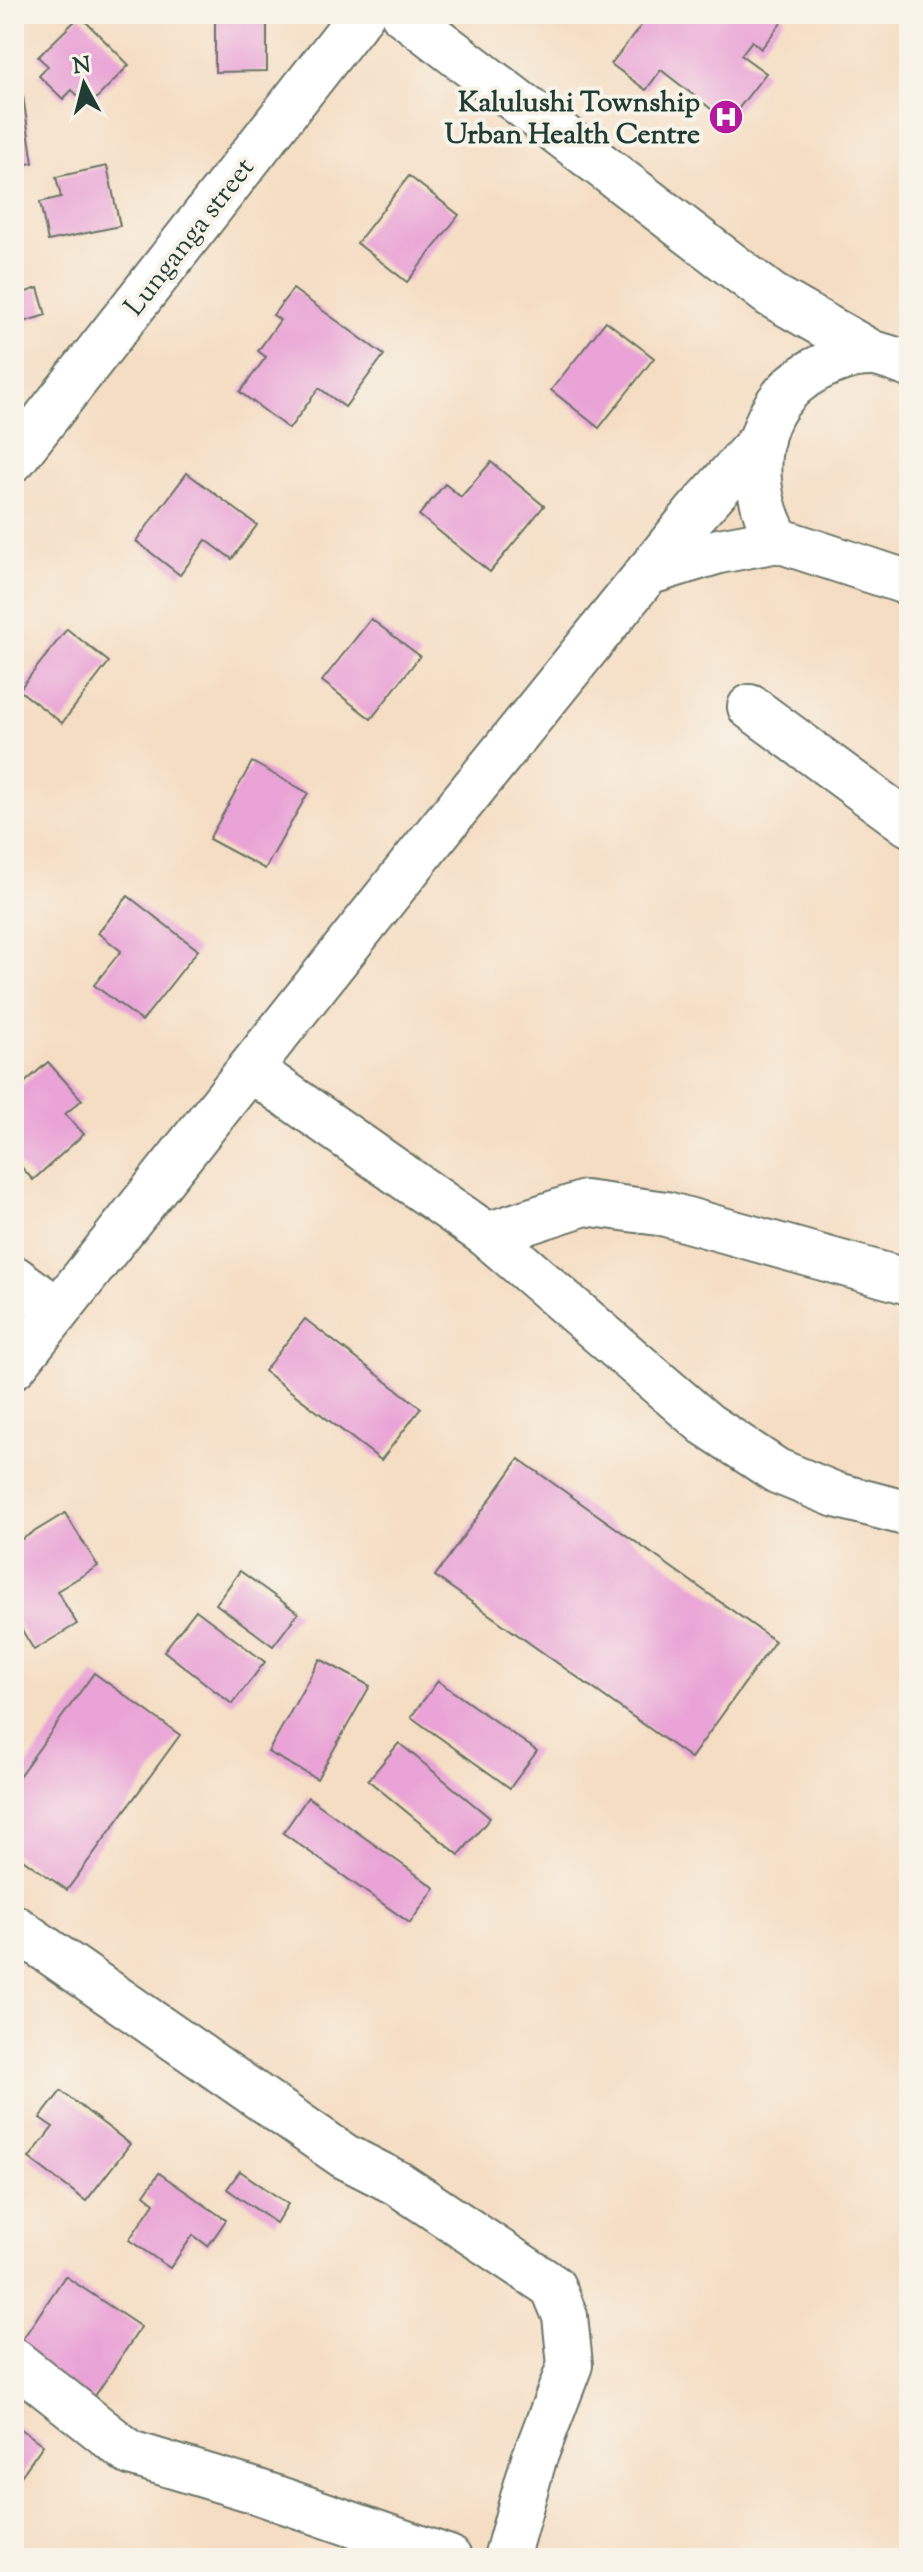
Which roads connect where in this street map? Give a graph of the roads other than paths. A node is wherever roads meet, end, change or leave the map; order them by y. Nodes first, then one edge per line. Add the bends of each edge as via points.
1 (362, 14) edge
2 (403, 14) edge
3 (771, 295) junction
4 (892, 360) edge
5 (790, 388) junction
6 (762, 439) junction
7 (14, 459) edge
8 (778, 540) junction
9 (647, 573) junction
10 (909, 583) edge
11 (750, 707) dead end
12 (909, 824) edge
13 (250, 1069) junction
14 (487, 1235) junction
15 (14, 1278) edge
16 (909, 1282) edge
17 (57, 1309) junction
18 (14, 1366) edge
19 (909, 1514) edge
20 (14, 1927) edge
21 (14, 2361) edge
22 (449, 2558) edge
23 (506, 2558) edge

1 - 7 street, Lunganga street
2 - 3 street
3 - 4 street
3 - 5 street via 793,351
4 - 5 street via 829,363
5 - 6 street via 775,407
6 - 8 street via 759,497
6 - 9 street
8 - 9 street
8 - 10 street
9 - 13 street
11 - 12 street
13 - 14 street
13 - 17 street
14 - 16 street via 585,1203 666,1214
14 - 19 street via 706,1424 777,1471 836,1495
15 - 17 street
17 - 18 street
20 - 23 street via 344,2156 397,2183 553,2287 565,2316 570,2365 534,2459
21 - 22 street via 130,2453

